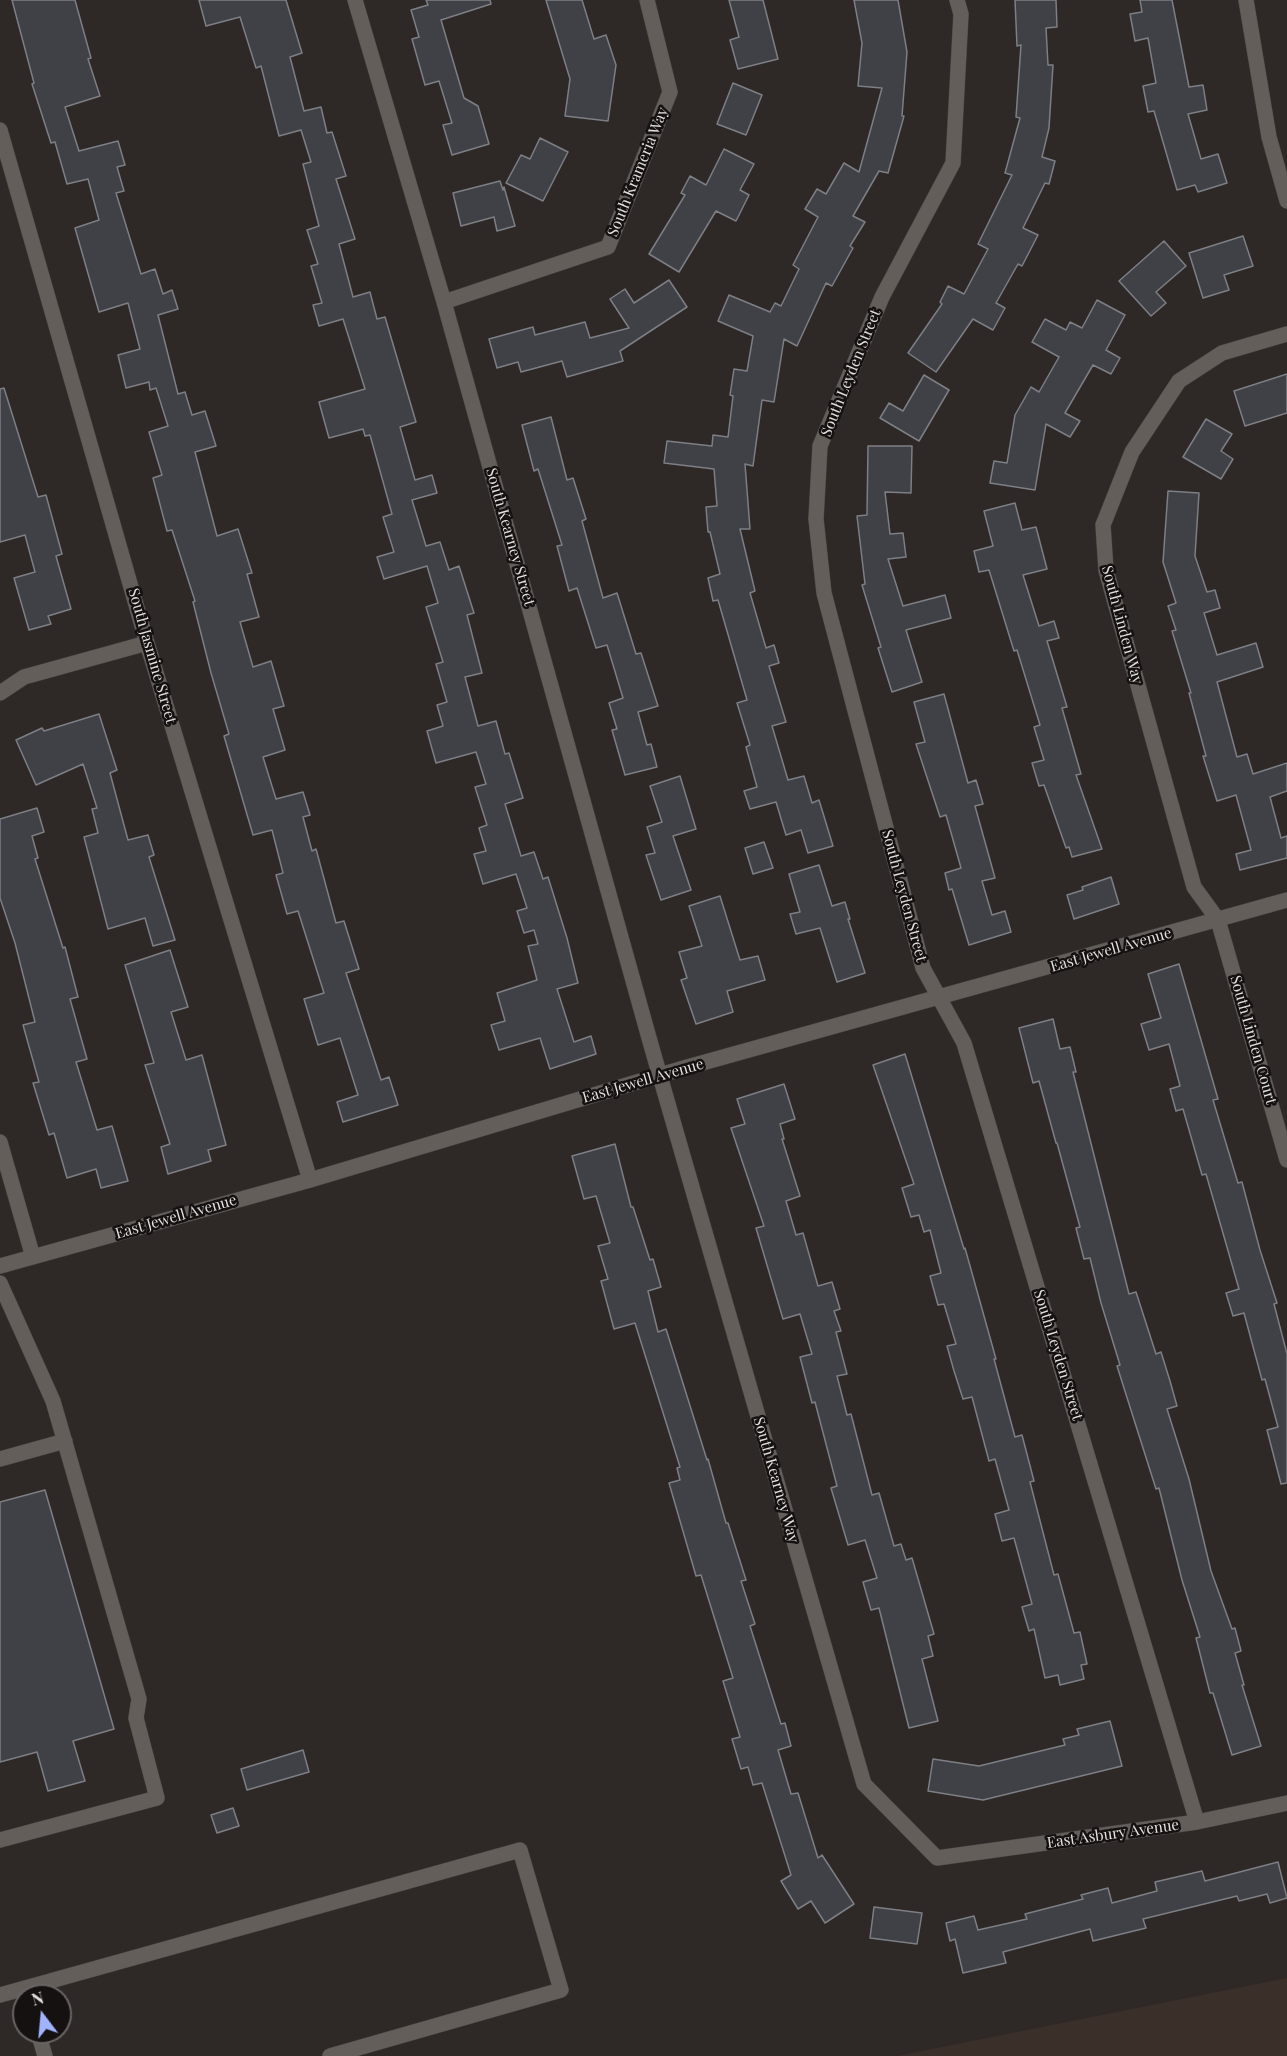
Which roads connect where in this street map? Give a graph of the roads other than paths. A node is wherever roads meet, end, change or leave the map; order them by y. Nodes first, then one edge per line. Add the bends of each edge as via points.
1 (355, 0) edge
2 (647, 0) edge
3 (957, 0) edge
4 (1246, 0) edge
5 (0, 130) edge
6 (1287, 201) edge
7 (444, 302) junction
8 (1287, 334) edge
9 (147, 643) junction
10 (0, 693) edge
11 (1287, 900) edge
12 (1218, 920) junction
13 (940, 998) junction
14 (660, 1075) junction
15 (0, 1142) edge
16 (1287, 1160) edge
17 (310, 1180) junction
18 (33, 1257) junction
19 (0, 1266) edge
20 (0, 1283) edge
21 (65, 1441) junction
22 (0, 1459) edge
23 (1287, 1803) edge
24 (1197, 1822) junction
25 (0, 1840) edge
26 (937, 1858) joint
27 (54, 1984) edge
28 (330, 2056) edge

1 - 7 street, South Kearney Street
2 - 7 street, South Krameria Way via 669,92 608,247
3 - 13 street, South Leyden Street via 961,14 953,163 882,297 820,446 816,519 824,593 923,968
4 - 6 street via 1269,137
5 - 9 street, South Jasmine Street
7 - 14 street, South Kearney Street
8 - 12 street, South Linden Way via 1222,353 1179,381 1132,452 1103,525 1106,570 1194,887
9 - 10 street via 24,677
9 - 17 street, South Jasmine Street
11 - 12 street, East Jewell Avenue
12 - 13 street, East Jewell Avenue
12 - 16 street, South Linden Court
13 - 14 street, East Jewell Avenue
13 - 24 street, South Leyden Street via 964,1043
14 - 17 street, East Jewell Avenue
14 - 26 street, South Kearney Way via 864,1784
15 - 18 street
17 - 18 street, East Jewell Avenue
18 - 19 street, East Jewell Avenue
20 - 21 street via 53,1401
21 - 22 street
21 - 25 street via 139,1699 136,1718 157,1798
23 - 24 street, East Asbury Avenue
24 - 26 street, East Asbury Avenue
27 - 28 street via 520,1850 561,1990

